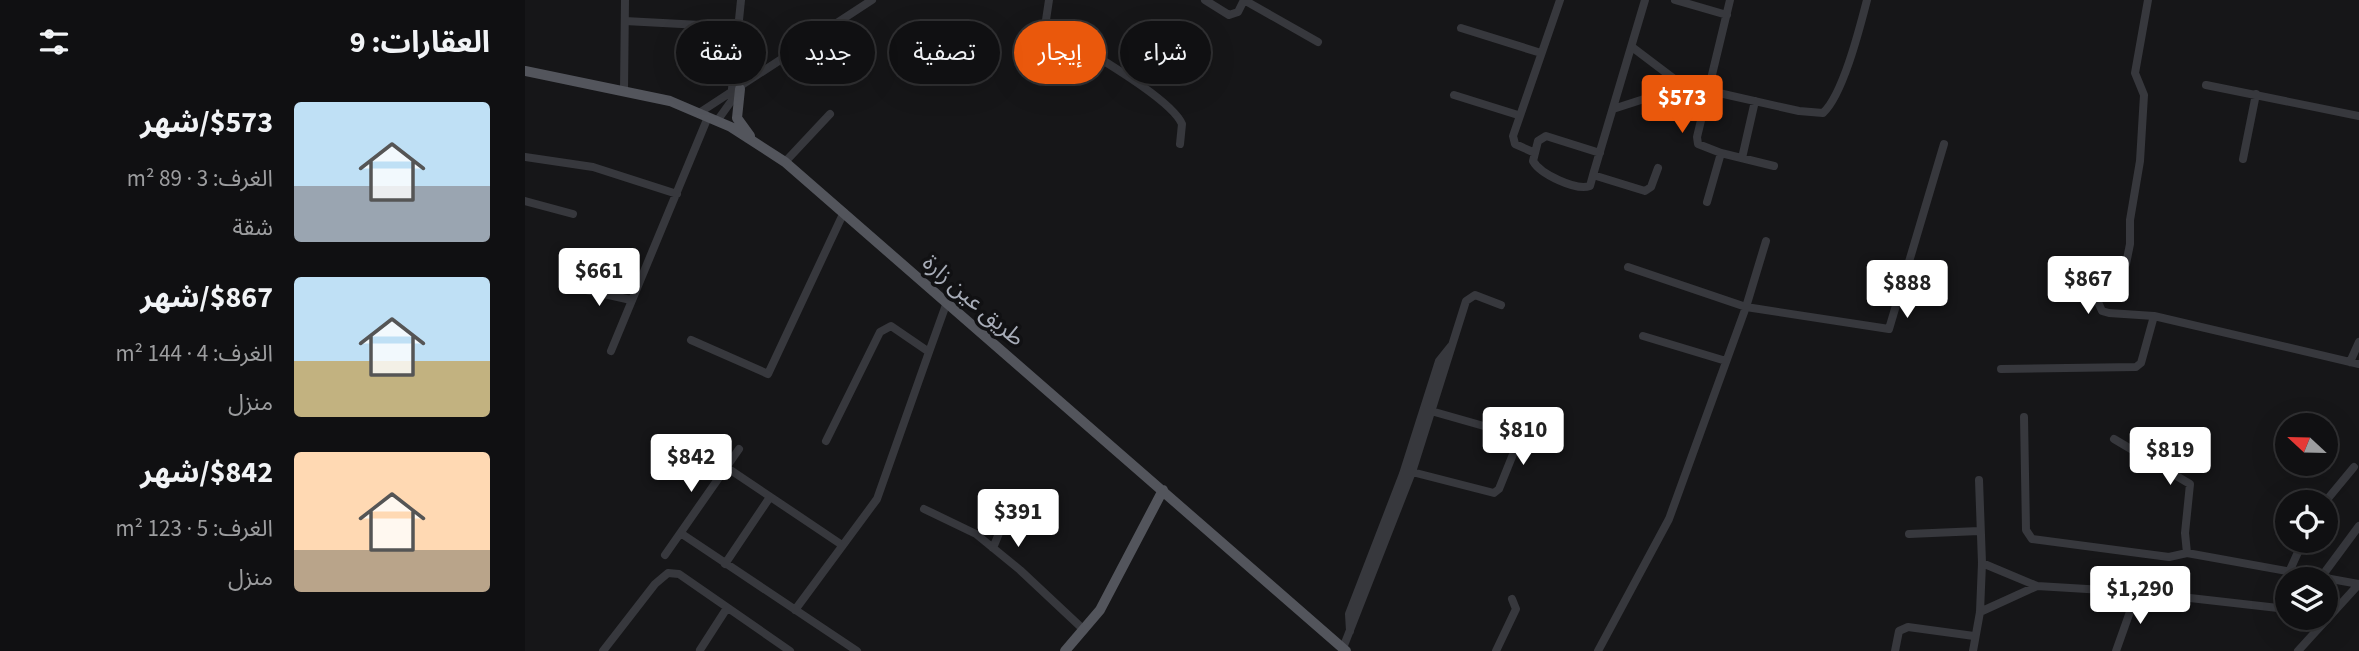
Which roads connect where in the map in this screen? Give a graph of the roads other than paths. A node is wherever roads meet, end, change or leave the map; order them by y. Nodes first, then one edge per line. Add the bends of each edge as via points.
1 (625, 0) edge
2 (741, 0) edge
3 (872, 0) edge
4 (1049, 0) edge
5 (1205, 0) edge
6 (1244, 0) edge
7 (1560, 0) edge
8 (1645, 0) edge
9 (1675, 0) edge
10 (1730, 0) edge
11 (2148, 0) edge
12 (1865, 1) edge
13 (1727, 16) junction
14 (625, 20) junction
15 (739, 21) edge
16 (676, 23) edge
17 (1461, 28) dead end
18 (1318, 42) dead end
19 (1632, 47) junction
20 (1541, 52) junction
21 (525, 71) edge
22 (739, 84) edge
23 (2206, 85) dead end
24 (739, 87) junction
25 (624, 90) junction
26 (1689, 91) junction
27 (1710, 91) junction
28 (2256, 94) junction
29 (1454, 95) dead end
30 (1755, 101) junction
31 (1706, 103) junction
32 (1613, 109) junction
33 (830, 114) dead end
34 (1518, 115) junction
35 (2359, 116) edge
36 (708, 117) junction
37 (755, 141) junction
38 (1180, 144) dead end
39 (1944, 145) dead end
40 (1600, 152) junction
41 (1535, 153) junction
42 (1721, 153) junction
43 (525, 157) edge
44 (1742, 158) junction
45 (2243, 159) dead end
46 (785, 162) junction
47 (1774, 166) dead end
48 (1658, 168) dead end
49 (1593, 175) junction
50 (677, 194) junction
51 (525, 201) edge
52 (1707, 202) dead end
53 (844, 212) junction
54 (573, 214) dead end
55 (1766, 241) dead end
56 (1628, 267) dead end
57 (573, 287) dead end
58 (631, 300) junction
59 (947, 302) junction
60 (1501, 305) dead end
61 (1746, 307) junction
62 (2154, 316) junction
63 (1643, 335) dead end
64 (691, 340) dead end
65 (2359, 342) edge
66 (1452, 345) junction
67 (611, 351) dead end
68 (929, 352) junction
69 (1726, 361) junction
70 (2354, 363) edge
71 (2001, 369) dead end
72 (1431, 411) junction
73 (2025, 417) dead end
74 (1526, 422) dead end
75 (1519, 436) junction
76 (2114, 439) dead end
77 (826, 441) dead end
78 (739, 449) dead end
79 (726, 467) junction
80 (2354, 467) dead end
81 (1412, 472) junction
82 (1979, 480) dead end
83 (1163, 490) junction
84 (2335, 490) edge
85 (770, 497) junction
86 (1010, 506) dead end
87 (924, 509) dead end
88 (2359, 526) edge
89 (1979, 531) junction
90 (682, 534) junction
91 (1909, 534) dead end
92 (842, 545) junction
93 (993, 548) junction
94 (2187, 553) junction
95 (665, 555) dead end
96 (1982, 563) junction
97 (725, 564) junction
98 (2329, 567) edge
99 (2275, 569) edge
100 (2338, 579) edge
101 (2359, 584) edge
102 (2037, 586) junction
103 (2137, 592) junction
104 (1512, 599) dead end
105 (2338, 606) edge
106 (727, 608) junction
107 (2275, 608) edge
108 (795, 610) junction
109 (1980, 612) junction
110 (1084, 630) junction
111 (2316, 630) edge
112 (1350, 631) junction
113 (1974, 636) junction
114 (700, 650) edge
115 (1345, 650) edge
116 (603, 651) edge
117 (790, 651) edge
118 (857, 651) edge
119 (1065, 651) edge
120 (1496, 651) edge
121 (1598, 651) edge
122 (1895, 651) edge
123 (1973, 651) edge
124 (2116, 651) edge
125 (2298, 651) edge

1 - 14 street
2 - 15 street
3 - 24 street
4 - 38 street via 1046,20 1051,28 1173,110 1182,124
5 - 6 street via 1229,15 1238,12
6 - 18 street
7 - 20 street
8 - 19 street
9 - 13 street
10 - 13 street
11 - 62 street via 2135,72 2144,95 2130,244 2126,264 2102,289 2098,302 2102,311 2109,313
12 - 30 street via 1853,48 1823,113
13 - 27 street
14 - 16 street
14 - 25 street
17 - 20 street
19 - 26 street
19 - 32 street
20 - 34 street
21 - 25 main road, طريق عين زارة
22 - 24 street
23 - 28 street
24 - 36 street
24 - 36 street
24 - 37 main road via 737,118
25 - 36 main road, طريق عين زارة via 670,101
26 - 31 street
26 - 32 street via 1675,89
27 - 30 street
27 - 31 street
28 - 35 street
28 - 45 street
29 - 34 street
30 - 44 street
31 - 42 street via 1698,144
32 - 40 street
33 - 46 street
34 - 41 street via 1512,141
36 - 37 main road, طريق عين زارة
36 - 50 street
37 - 46 main road, طريق عين زارة
39 - 61 street via 1889,329
40 - 41 street via 1546,136 1538,141
40 - 49 street
41 - 49 street via 1533,161 1540,171 1581,187 1590,186
42 - 44 street
42 - 52 street
43 - 50 street via 593,167
44 - 47 street
46 - 53 main road, طريق عين زارة
48 - 49 street via 1646,191
50 - 58 street
51 - 54 street
53 - 59 main road, طريق عين زارة
53 - 64 street via 768,374
55 - 61 street
56 - 61 street
57 - 58 street
58 - 67 street
59 - 68 street
59 - 83 main road, طريق عين زارة
60 - 66 street via 1469,297
61 - 69 street
62 - 70 street
62 - 71 street via 2141,363 2136,366
63 - 69 street
65 - 70 street
66 - 72 street
66 - 112 street via 1439,361 1403,474 1349,614
68 - 77 street via 886,326
68 - 92 street via 877,499
69 - 121 street via 1669,519
72 - 75 street
72 - 81 street
73 - 94 street via 2026,530 2032,539 2169,557
74 - 75 street
75 - 81 street via 1494,493
76 - 94 street via 2190,484
78 - 79 street
79 - 85 street
79 - 90 street
80 - 84 street
81 - 112 street
82 - 89 street
83 - 110 main road via 1108,595
83 - 115 main road, طريق عين زارة
85 - 92 street
85 - 97 street
86 - 93 street
87 - 93 street via 966,527
88 - 98 street
89 - 91 street
89 - 96 street
90 - 95 street
90 - 97 street
92 - 108 street
93 - 110 street
94 - 99 street
96 - 102 street
96 - 109 street
97 - 108 street
100 - 101 street
101 - 105 street
102 - 103 street
102 - 109 street
103 - 107 street
103 - 124 street
104 - 120 street via 1516,609
106 - 114 street
106 - 116 street via 679,574 668,573
106 - 117 street
108 - 118 street
109 - 113 street
110 - 119 main road
111 - 125 street
112 - 115 street
113 - 122 street via 1908,627 1899,631
113 - 123 street

